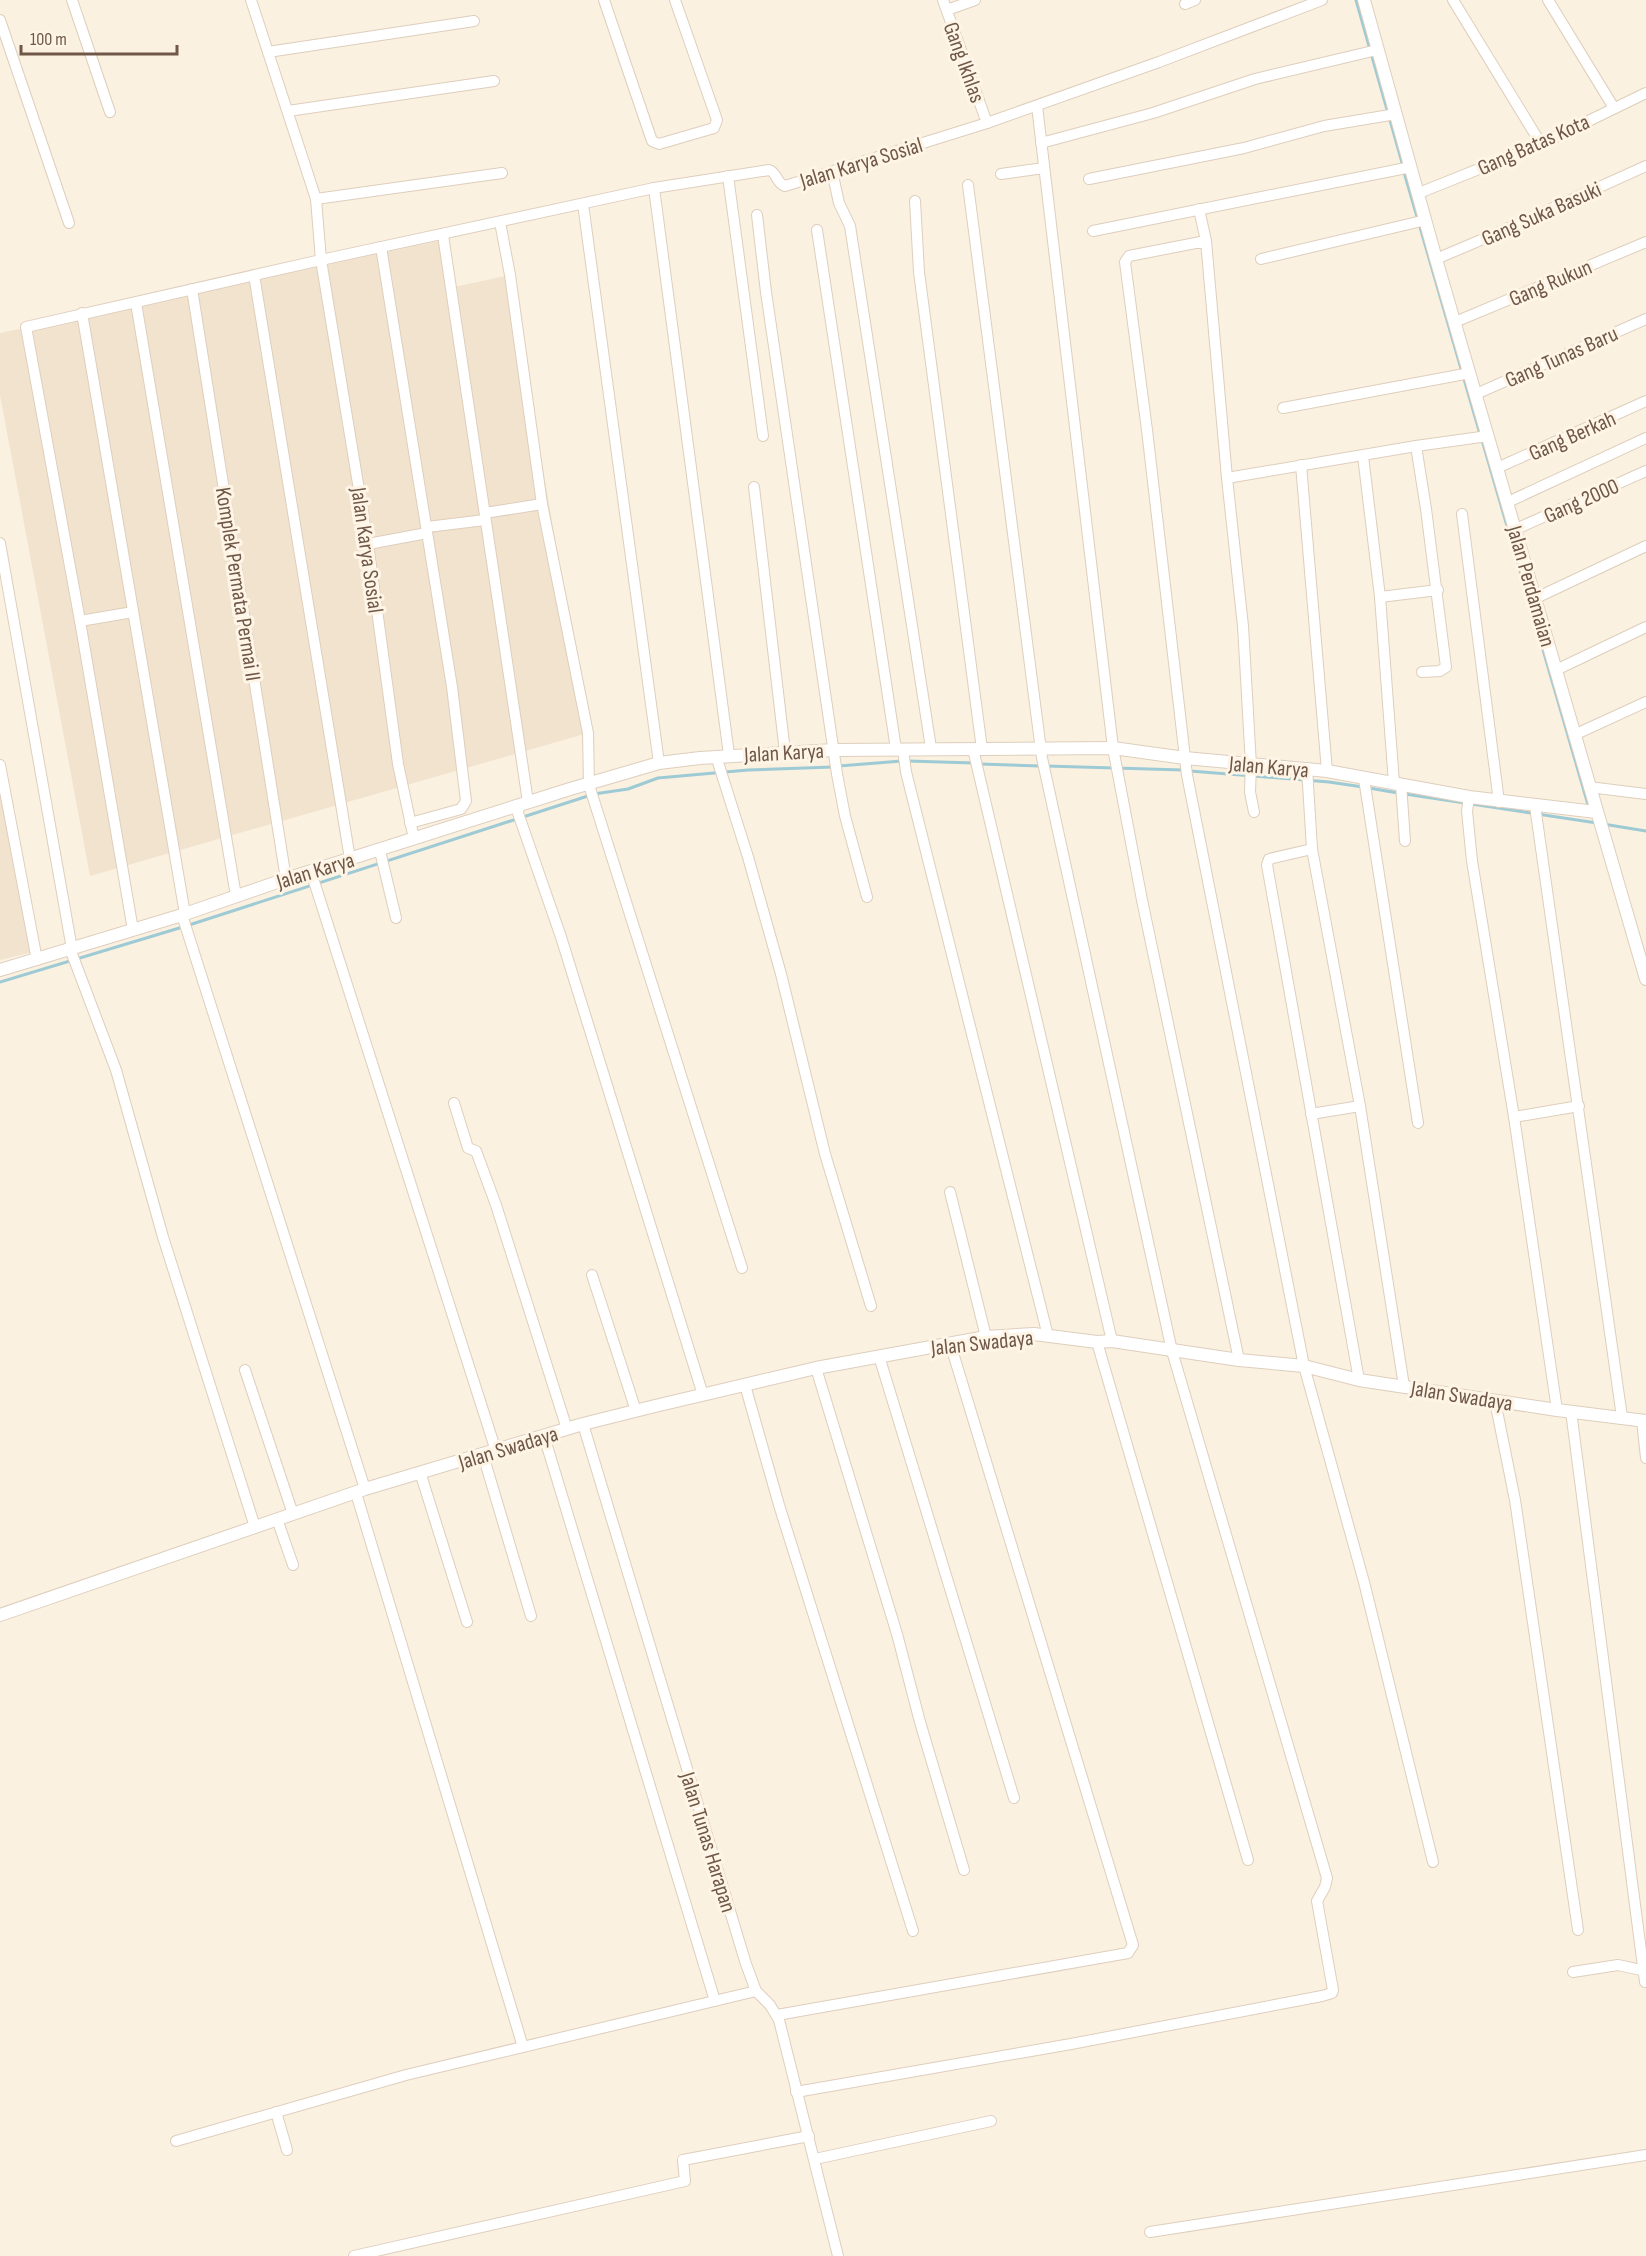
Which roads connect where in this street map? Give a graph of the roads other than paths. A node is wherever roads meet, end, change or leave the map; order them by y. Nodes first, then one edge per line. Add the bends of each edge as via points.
1 (72, 0) edge
2 (251, 0) edge
3 (603, 0) edge
4 (675, 0) edge
5 (975, 0) edge
6 (1322, 0) edge
7 (1364, 0) edge
8 (1453, 0) edge
9 (1548, 0) edge
10 (945, 5) edge
11 (0, 20) edge
12 (474, 21) dead end
13 (1377, 50) junction
14 (268, 52) junction
15 (494, 81) dead end
16 (1646, 93) edge
17 (1037, 106) junction
18 (1614, 108) junction
19 (288, 111) junction
20 (110, 112) dead end
21 (1391, 116) junction
22 (987, 123) junction
23 (1041, 143) junction
24 (1541, 144) junction
25 (1646, 166) edge
26 (1411, 167) junction
27 (1044, 168) junction
28 (832, 171) junction
29 (502, 173) dead end
30 (1001, 174) dead end
31 (728, 176) junction
32 (1089, 179) dead end
33 (968, 185) dead end
34 (654, 188) junction
35 (1419, 193) junction
36 (316, 199) junction
37 (915, 201) dead end
38 (583, 204) junction
39 (1200, 209) junction
40 (757, 214) dead end
41 (1426, 220) junction
42 (500, 222) junction
43 (69, 223) dead end
44 (817, 231) dead end
45 (1093, 231) dead end
46 (442, 235) junction
47 (1206, 241) junction
48 (1646, 242) edge
49 (381, 247) junction
50 (1261, 259) dead end
51 (1436, 259) junction
52 (321, 260) junction
53 (254, 275) junction
54 (192, 289) junction
55 (136, 303) junction
56 (82, 313) junction
57 (1646, 319) edge
58 (1455, 322) junction
59 (1470, 373) junction
60 (1476, 393) junction
61 (1646, 400) edge
62 (1283, 408) dead end
63 (763, 436) dead end
64 (1488, 436) junction
65 (1646, 438) edge
66 (1416, 446) junction
67 (1363, 456) junction
68 (1301, 465) junction
69 (1497, 468) junction
70 (1646, 471) edge
71 (1227, 478) junction
72 (754, 487) dead end
73 (1508, 502) junction
74 (542, 504) junction
75 (1462, 514) dead end
76 (485, 516) junction
77 (1516, 529) junction
78 (427, 530) junction
79 (0, 543) edge
80 (368, 544) junction
81 (1646, 546) edge
82 (1437, 590) junction
83 (1380, 597) junction
84 (1536, 598) junction
85 (133, 612) junction
86 (80, 621) junction
87 (1646, 627) edge
88 (1556, 670) junction
89 (1422, 672) dead end
90 (1646, 702) edge
91 (1574, 735) junction
92 (931, 748) junction
93 (785, 752) junction
94 (901, 752) junction
95 (977, 752) junction
96 (1115, 752) junction
97 (1041, 753) junction
98 (835, 756) junction
99 (721, 758) junction
100 (659, 763) junction
101 (0, 765) edge
102 (1186, 766) junction
103 (1306, 771) junction
104 (1328, 771) junction
105 (1250, 772) junction
106 (1364, 784) junction
107 (1398, 784) junction
108 (1589, 787) junction
109 (591, 792) junction
110 (1646, 794) edge
111 (1499, 801) junction
112 (1468, 803) junction
113 (522, 807) junction
114 (1254, 812) dead end
115 (1593, 812) junction
116 (1535, 813) junction
117 (410, 823) junction
118 (414, 839) junction
119 (1405, 842) dead end
120 (1312, 849) junction
121 (380, 852) junction
122 (350, 859) junction
123 (311, 875) junction
124 (286, 879) junction
125 (236, 896) junction
126 (867, 897) dead end
127 (183, 916) junction
128 (396, 918) dead end
129 (133, 930) junction
130 (72, 951) junction
131 (37, 960) junction
132 (0, 970) edge
133 (1646, 979) edge
134 (454, 1103) dead end
135 (1360, 1106) junction
136 (1579, 1106) junction
137 (1311, 1114) junction
138 (1514, 1117) junction
139 (1418, 1123) dead end
140 (950, 1192) dead end
141 (742, 1268) dead end
142 (592, 1275) dead end
143 (871, 1306) dead end
144 (1048, 1336) junction
145 (986, 1337) junction
146 (1112, 1341) junction
147 (1097, 1342) junction
148 (950, 1344) junction
149 (1172, 1351) junction
150 (879, 1356) junction
151 (1239, 1360) junction
152 (1304, 1366) junction
153 (816, 1368) junction
154 (245, 1370) dead end
155 (1359, 1380) junction
156 (745, 1385) junction
157 (1404, 1386) junction
158 (703, 1395) junction
159 (1496, 1401) junction
160 (1557, 1410) junction
161 (636, 1411) junction
162 (1571, 1412) junction
163 (1622, 1417) junction
164 (1644, 1420) edge
165 (583, 1424) junction
166 (567, 1429) junction
167 (544, 1436) junction
168 (496, 1451) junction
169 (483, 1455) junction
170 (1646, 1458) edge
171 (420, 1472) junction
172 (361, 1491) junction
173 (293, 1514) junction
174 (277, 1519) junction
175 (255, 1527) junction
176 (293, 1565) dead end
177 (0, 1615) edge
178 (531, 1616) dead end
179 (467, 1622) dead end
180 (1014, 1798) dead end
181 (1248, 1860) dead end
182 (1433, 1862) dead end
183 (964, 1870) dead end
184 (1578, 1929) dead end
185 (913, 1931) dead end
186 (1573, 1972) dead end
187 (1644, 1974) edge
188 (756, 1991) junction
189 (716, 2001) junction
190 (777, 2015) junction
191 (523, 2047) junction
192 (796, 2092) junction
193 (276, 2112) junction
194 (991, 2121) dead end
195 (808, 2136) junction
196 (176, 2141) dead end
197 (286, 2150) dead end
198 (1646, 2155) edge
199 (815, 2159) junction
200 (1150, 2232) dead end
201 (354, 2256) edge
202 (838, 2256) edge

1 - 20 street
2 - 14 street, Jalan Karya Sosial
3 - 4 street via 652,141 659,144 714,128 717,120
5 - 10 street
6 - 17 street, Jalan Karya Sosial
7 - 13 street, Jalan Perdamaian
8 - 24 street
9 - 18 street
10 - 22 street, Gang Ikhlas
11 - 43 street
12 - 14 street
13 - 21 street, Jalan Perdamaian
13 - 23 street via 1255,79 1153,113
14 - 19 street, Jalan Karya Sosial
15 - 19 street
16 - 18 street, Gang Batas Kota
17 - 22 street, Jalan Karya Sosial
17 - 23 street
18 - 24 street, Gang Batas Kota
19 - 36 street, Jalan Karya Sosial
21 - 26 street, Jalan Perdamaian
21 - 32 street via 1324,126 1244,148
22 - 28 street, Jalan Karya Sosial
23 - 27 street
24 - 35 street, Gang Batas Kota
25 - 51 street, Gang Suka Basuki
26 - 35 street, Jalan Perdamaian
26 - 39 street
27 - 30 street
27 - 96 street
28 - 31 street, Jalan Karya Sosial via 784,186 772,170
28 - 92 street via 839,203 850,226
29 - 36 street
31 - 34 street, Jalan Karya Sosial
31 - 63 street
33 - 97 street
34 - 38 street, Jalan Karya Sosial
34 - 99 street
35 - 41 street, Jalan Perdamaian
36 - 52 street, Jalan Karya Sosial
37 - 95 street via 919,272
38 - 42 street, Jalan Karya Sosial
38 - 100 street
39 - 45 street
39 - 47 street
40 - 98 street
41 - 50 street
41 - 51 street, Jalan Perdamaian
42 - 46 street, Jalan Karya Sosial
42 - 74 street
44 - 94 street
46 - 49 street, Jalan Karya Sosial
46 - 76 street
47 - 71 street
47 - 102 street via 1129,256 1125,262
48 - 58 street, Gang Rukun
49 - 52 street, Jalan Karya Sosial
49 - 78 street
51 - 58 street, Jalan Perdamaian
52 - 53 street
52 - 80 street, Jalan Karya Sosial
53 - 54 street
53 - 122 street
54 - 55 street
54 - 124 street, Komplek Permata Permai II
55 - 56 street
55 - 125 street
56 - 85 street
56 - 86 street via 26,327
57 - 60 street, Gang Tunas Baru
58 - 59 street, Jalan Perdamaian
59 - 60 street, Jalan Perdamaian
59 - 62 street
60 - 64 street, Jalan Perdamaian
61 - 69 street, Gang Berkah
64 - 66 street
64 - 69 street, Jalan Perdamaian
65 - 73 street
66 - 67 street
66 - 82 street
67 - 68 street
67 - 83 street
68 - 71 street
68 - 104 street
69 - 73 street, Jalan Perdamaian
70 - 77 street, Gang 2000
71 - 105 street via 1243,626
72 - 93 street
73 - 77 street, Jalan Perdamaian
74 - 76 street
74 - 109 street via 588,733
75 - 111 street
76 - 78 street
76 - 113 street
77 - 84 street, Jalan Perdamaian
78 - 80 street
78 - 117 street via 466,801 461,809
79 - 130 street
80 - 117 street, Jalan Karya Sosial via 398,764
81 - 84 street
82 - 83 street
82 - 89 street via 1446,667
83 - 107 street
84 - 88 street, Jalan Perdamaian
85 - 86 street
85 - 127 street
86 - 129 street
87 - 88 street
88 - 91 street, Jalan Perdamaian
90 - 91 street
91 - 108 street, Jalan Perdamaian
92 - 94 street, Jalan Karya
92 - 95 street, Jalan Karya
93 - 98 street, Jalan Karya
93 - 99 street, Jalan Karya
94 - 98 street, Jalan Karya
94 - 144 street
95 - 97 street, Jalan Karya
95 - 146 street
96 - 97 street, Jalan Karya
96 - 102 street, Jalan Karya
96 - 151 street via 1142,900
97 - 149 street
98 - 126 street via 844,816
99 - 100 street, Jalan Karya
99 - 143 street via 782,974 825,1154
100 - 109 street, Jalan Karya
101 - 131 street
102 - 105 street, Jalan Karya
102 - 152 street
103 - 104 street, Jalan Karya
103 - 105 street, Jalan Karya
103 - 120 street
104 - 106 street, Jalan Karya
105 - 114 street
106 - 107 street, Jalan Karya
106 - 139 street
107 - 112 street, Jalan Karya
107 - 119 street
108 - 110 street
108 - 115 street, Jalan Perdamaian
109 - 113 street, Jalan Karya
109 - 141 street
111 - 112 street, Jalan Karya
111 - 116 street, Jalan Karya
112 - 138 street via 1472,861
113 - 118 street, Jalan Karya
113 - 158 street via 522,826 561,937
115 - 116 street, Jalan Karya
115 - 133 street, Jalan Perdamaian via 1601,827
116 - 136 street
117 - 118 street, Jalan Karya Sosial
118 - 121 street, Jalan Karya
120 - 135 street
120 - 137 street via 1269,860 1267,865
121 - 122 street, Jalan Karya
121 - 128 street
122 - 123 street, Jalan Karya
123 - 124 street, Jalan Karya
123 - 168 street
124 - 125 street, Jalan Karya
125 - 127 street, Jalan Karya
127 - 129 street, Jalan Karya
127 - 172 street
129 - 130 street, Jalan Karya
130 - 131 street, Jalan Karya
130 - 175 street via 116,1070 163,1237
131 - 132 street, Jalan Karya
134 - 166 street via 468,1148 476,1151 496,1205
135 - 137 street
135 - 157 street
136 - 138 street
136 - 163 street
137 - 155 street
138 - 160 street
140 - 145 street
142 - 161 street
144 - 145 street, Jalan Swadaya
144 - 147 street, Jalan Swadaya
145 - 148 street, Jalan Swadaya
146 - 147 street, Jalan Swadaya
146 - 149 street, Jalan Swadaya
147 - 181 street
148 - 150 street, Jalan Swadaya
148 - 190 street via 1133,1945 1128,1953
149 - 151 street, Jalan Swadaya
149 - 192 street via 1327,1878 1317,1901 1333,1992 1071,2044
150 - 153 street, Jalan Swadaya
150 - 180 street
151 - 152 street, Jalan Swadaya
152 - 155 street, Jalan Swadaya
152 - 182 street via 1364,1582
153 - 156 street, Jalan Swadaya
153 - 183 street
154 - 173 street
155 - 157 street, Jalan Swadaya
156 - 158 street, Jalan Swadaya
156 - 185 street
157 - 159 street, Jalan Swadaya
158 - 161 street, Jalan Swadaya
159 - 160 street, Jalan Swadaya
159 - 184 street via 1515,1500
160 - 162 street, Jalan Swadaya
161 - 165 street, Jalan Swadaya
162 - 163 street, Jalan Swadaya
162 - 187 street
163 - 164 street, Jalan Swadaya
164 - 170 street
165 - 166 street, Jalan Swadaya
165 - 188 street, Jalan Tunas Harapan
166 - 167 street, Jalan Swadaya
167 - 168 street, Jalan Swadaya
167 - 189 street
168 - 169 street, Jalan Swadaya
169 - 171 street, Jalan Swadaya
169 - 178 street
171 - 172 street, Jalan Swadaya
171 - 179 street
172 - 173 street, Jalan Swadaya
172 - 191 street
173 - 174 street, Jalan Swadaya
174 - 175 street, Jalan Swadaya
174 - 176 street
175 - 177 street, Jalan Swadaya
186 - 187 street via 1618,1965
188 - 189 street
188 - 190 street, Jalan Tunas Harapan
189 - 191 street
190 - 192 street, Jalan Tunas Harapan
191 - 193 street
192 - 195 street, Jalan Tunas Harapan
193 - 196 street
193 - 197 street
194 - 199 street
195 - 199 street, Jalan Tunas Harapan
195 - 201 street via 683,2160 685,2181
198 - 200 street
199 - 202 street, Jalan Tunas Harapan

